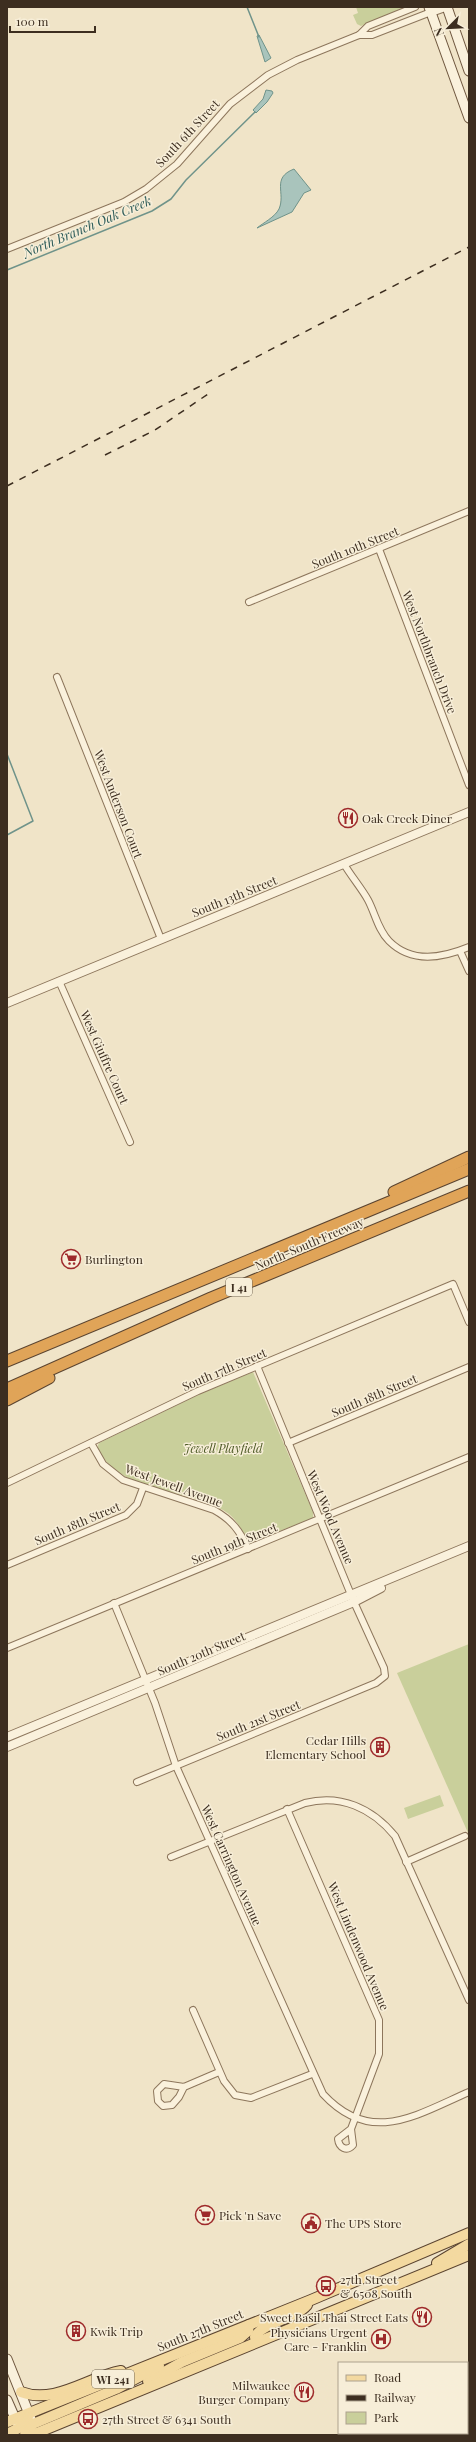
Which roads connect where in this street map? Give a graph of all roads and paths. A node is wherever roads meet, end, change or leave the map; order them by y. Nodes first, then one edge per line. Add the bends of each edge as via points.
1 (415, 7) edge
2 (446, 7) edge
3 (430, 10) edge
4 (359, 35) junction
5 (469, 71) edge
6 (469, 118) edge
7 (7, 249) edge
8 (469, 511) edge
9 (379, 549) junction
10 (249, 602) dead end
11 (57, 677) dead end
12 (469, 785) edge
13 (469, 812) edge
14 (344, 864) junction
15 (160, 939) junction
16 (469, 947) edge
17 (460, 950) junction
18 (469, 971) edge
19 (59, 981) junction
20 (7, 1003) edge
21 (130, 1142) dead end
22 (469, 1157) edge
23 (469, 1169) edge
24 (469, 1190) edge
25 (469, 1199) edge
26 (378, 1228) junction
27 (313, 1233) junction
28 (469, 1322) edge
29 (45, 1345) junction
30 (101, 1349) junction
31 (7, 1357) edge
32 (7, 1361) edge
33 (257, 1366) junction
34 (469, 1368) edge
35 (7, 1389) edge
36 (7, 1400) edge
37 (90, 1443) junction
38 (288, 1443) junction
39 (469, 1457) edge
40 (7, 1483) edge
41 (143, 1488) junction
42 (320, 1520) junction
43 (469, 1546) edge
44 (248, 1549) junction
45 (7, 1565) edge
46 (353, 1598) junction
47 (114, 1603) junction
48 (7, 1648) edge
49 (385, 1676) joint
50 (147, 1684) junction
51 (7, 1737) edge
52 (7, 1747) edge
53 (176, 1766) junction
54 (137, 1782) dead end
55 (287, 1809) junction
56 (465, 1836) dead end
57 (209, 1841) junction
58 (171, 1857) dead end
59 (406, 1862) junction
60 (469, 2000) edge
61 (192, 2010) dead end
62 (219, 2072) junction
63 (312, 2074) junction
64 (184, 2087) junction
65 (469, 2092) edge
66 (354, 2119) junction
67 (351, 2129) dead end
68 (469, 2233) edge
69 (469, 2244) edge
70 (469, 2255) edge
71 (469, 2258) edge
72 (451, 2262) junction
73 (426, 2272) junction
74 (311, 2300) junction
75 (248, 2325) junction
76 (256, 2341) junction
77 (187, 2350) junction
78 (7, 2359) edge
79 (142, 2367) junction
80 (21, 2392) junction
81 (134, 2392) junction
82 (7, 2400) edge
83 (29, 2414) junction
84 (58, 2424) junction
85 (18, 2428) edge
86 (35, 2432) edge
87 (7, 2434) edge
88 (53, 2435) edge

1 - 4 street, South 6th Street via 368,26
2 - 3 street, South 6th Street
2 - 5 main road
3 - 4 street, South 6th Street via 372,35
3 - 6 main road
4 - 7 street, South 6th Street via 287,65 249,87 217,117 177,164 146,189 124,202
8 - 9 street, South 10th Street
9 - 10 street, South 10th Street
9 - 12 street, West Northbranch Drive
11 - 15 street, West Anderson Court
13 - 14 street, South 13th Street
14 - 15 street, South 13th Street
14 - 17 street via 367,898 380,927 389,940 400,949 426,957 440,958
15 - 19 street, South 13th Street
16 - 17 street
17 - 18 street
19 - 20 street, South 13th Street
19 - 21 street, West Giuffre Court
22 - 27 highway via 346,1214
23 - 27 highway, North-South Freeway / I 41
24 - 26 highway, North-South Freeway / I 41
25 - 26 highway
26 - 30 highway, North-South Freeway / I 41 via 211,1298
27 - 29 highway, North-South Freeway / I 41
28 - 33 street, South 17th Street via 453,1284
29 - 31 highway
29 - 32 highway, North-South Freeway / I 41
30 - 35 highway, North-South Freeway / I 41
30 - 36 highway
33 - 37 street, South 17th Street via 198,1391
33 - 38 street, West Wood Avenue
34 - 38 street, South 18th Street
37 - 40 street, South 17th Street
37 - 41 street, West Jewell Avenue via 109,1470 123,1480
38 - 42 street, West Wood Avenue
39 - 42 street, South 19th Street
41 - 44 street, West Jewell Avenue via 208,1508 224,1516 237,1528
41 - 45 street, South 18th Street via 137,1504 126,1515
42 - 44 street, South 19th Street
42 - 46 street, West Wood Avenue
43 - 46 street, South 20th Street
44 - 47 street, South 19th Street
46 - 49 street, West Wood Avenue via 384,1668
46 - 50 street, South 20th Street
47 - 48 street, South 19th Street
47 - 50 street, West Carrington Avenue
49 - 53 street, South 21st Street via 376,1683
50 - 51 street, South 20th Street
50 - 52 street, South 20th Street
50 - 53 street, West Carrington Avenue
53 - 54 street, South 21st Street
53 - 57 street, West Carrington Avenue
55 - 57 street
55 - 59 street via 326,1799 358,1806 386,1825 395,1836
55 - 66 street, West Lindenwood Avenue via 379,2020 379,2054
56 - 59 street
57 - 58 street
57 - 63 street, West Carrington Avenue
59 - 60 street
61 - 62 street
62 - 63 street via 230,2092 246,2098 258,2096
62 - 64 street
63 - 66 street, West Carrington Avenue via 326,2098
64 - 64 street via 168,2084 160,2086 156,2093 158,2101 163,2106 172,2105
65 - 66 street via 401,2120 378,2124
66 - 67 street, West Lindenwood Avenue
68 - 74 main road, South 27th Street / WI 241
69 - 73 main road via 440,2260
70 - 72 main road, WI 241
71 - 72 main road
72 - 73 main road, WI 241
73 - 76 main road, WI 241
74 - 75 main road, South 27th Street / WI 241
74 - 76 main road via 293,2316 260,2330 255,2336
75 - 77 main road, South 27th Street / WI 241
75 - 81 main road via 248,2331 240,2338 182,2362 147,2381
76 - 81 main road, WI 241
77 - 79 main road, South 27th Street / WI 241
77 - 86 main road
78 - 80 main road
79 - 80 main road via 105,2374 49,2395 36,2396
79 - 83 main road, South 27th Street / WI 241
80 - 83 main road
81 - 84 main road, WI 241
82 - 85 main road
83 - 85 main road, South 27th Street / WI 241
83 - 86 main road
84 - 86 main road, WI 241
84 - 88 main road
85 - 86 main road
85 - 87 main road, South 27th Street

